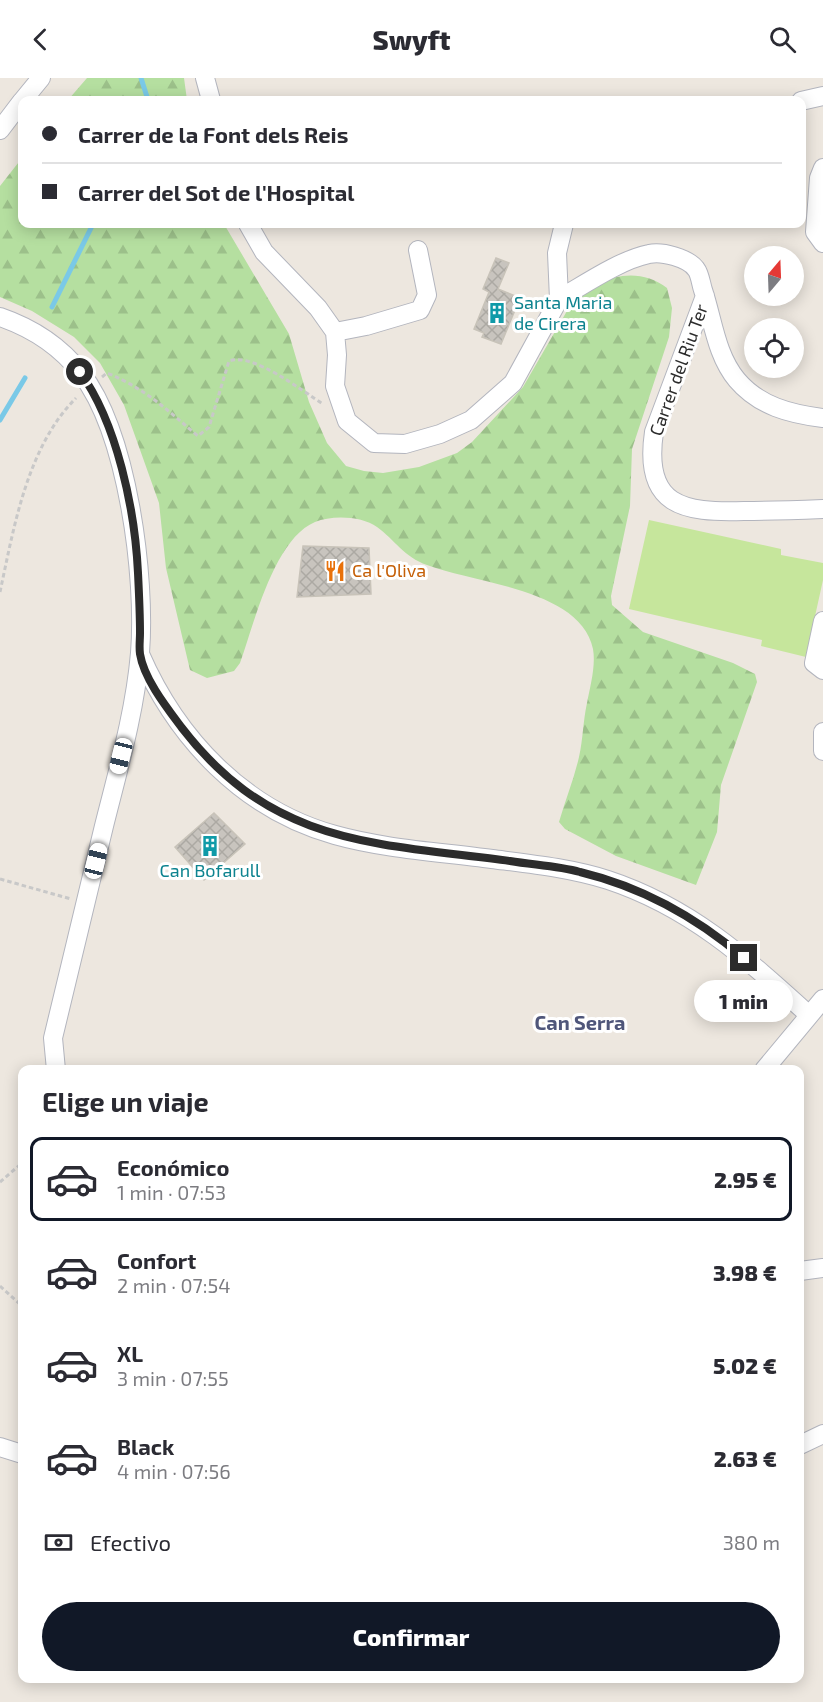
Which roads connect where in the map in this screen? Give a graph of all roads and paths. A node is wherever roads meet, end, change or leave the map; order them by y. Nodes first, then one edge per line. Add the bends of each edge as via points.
1 (41, 78) edge
2 (205, 78) edge
3 (27, 96) edge
4 (210, 96) edge
5 (823, 96) edge
6 (806, 100) edge
7 (18, 107) edge
8 (0, 130) edge
9 (823, 168) edge
10 (250, 228) edge
11 (563, 228) edge
12 (823, 243) edge
13 (418, 250) dead end
14 (705, 296) junction
15 (559, 299) junction
16 (0, 317) edge
17 (335, 332) junction
18 (89, 384) junction
19 (344, 414) junction
20 (823, 418) edge
21 (823, 509) edge
22 (0, 592) edge
23 (823, 621) edge
24 (140, 654) junction
25 (823, 670) edge
26 (823, 732) edge
27 (823, 751) edge
28 (0, 879) edge
29 (85, 903) junction
30 (823, 999) edge
31 (809, 1015) junction
32 (56, 1065) edge
33 (768, 1065) edge
34 (18, 1166) edge
35 (0, 1182) edge
36 (823, 1268) edge
37 (804, 1270) edge
38 (0, 1286) edge
39 (18, 1302) edge
40 (823, 1434) edge
41 (804, 1443) edge
42 (0, 1447) edge
43 (18, 1453) edge

1 - 3 street
2 - 4 street
5 - 6 street
7 - 8 street
9 - 12 street via 815,232
10 - 17 street via 264,252 318,308
11 - 15 street via 557,253
13 - 17 street via 427,295 420,310
14 - 15 street via 696,269 682,258 651,254 607,272
14 - 20 street via 726,366 737,380 766,404
14 - 21 street, Carrer del Riu Ter via 654,432 651,452 660,487 684,508 707,512
15 - 19 street via 513,383 471,420 405,444 375,443 347,421
16 - 18 street via 50,342
17 - 19 street via 335,386
18 - 19 path via 107,373 134,384 198,436 209,427 229,361 237,358 264,367
18 - 22 path via 49,435 27,484
18 - 24 street via 116,445 126,491 138,570
23 - 25 street via 814,663
24 - 29 street via 126,735
24 - 31 street via 165,703 206,756 234,784 278,813 335,835 579,872 634,889 718,935
26 - 27 street
28 - 29 path
29 - 32 street via 53,1038
30 - 31 street
31 - 33 street
34 - 35 path
36 - 37 street
38 - 39 path
40 - 41 street
42 - 43 street

